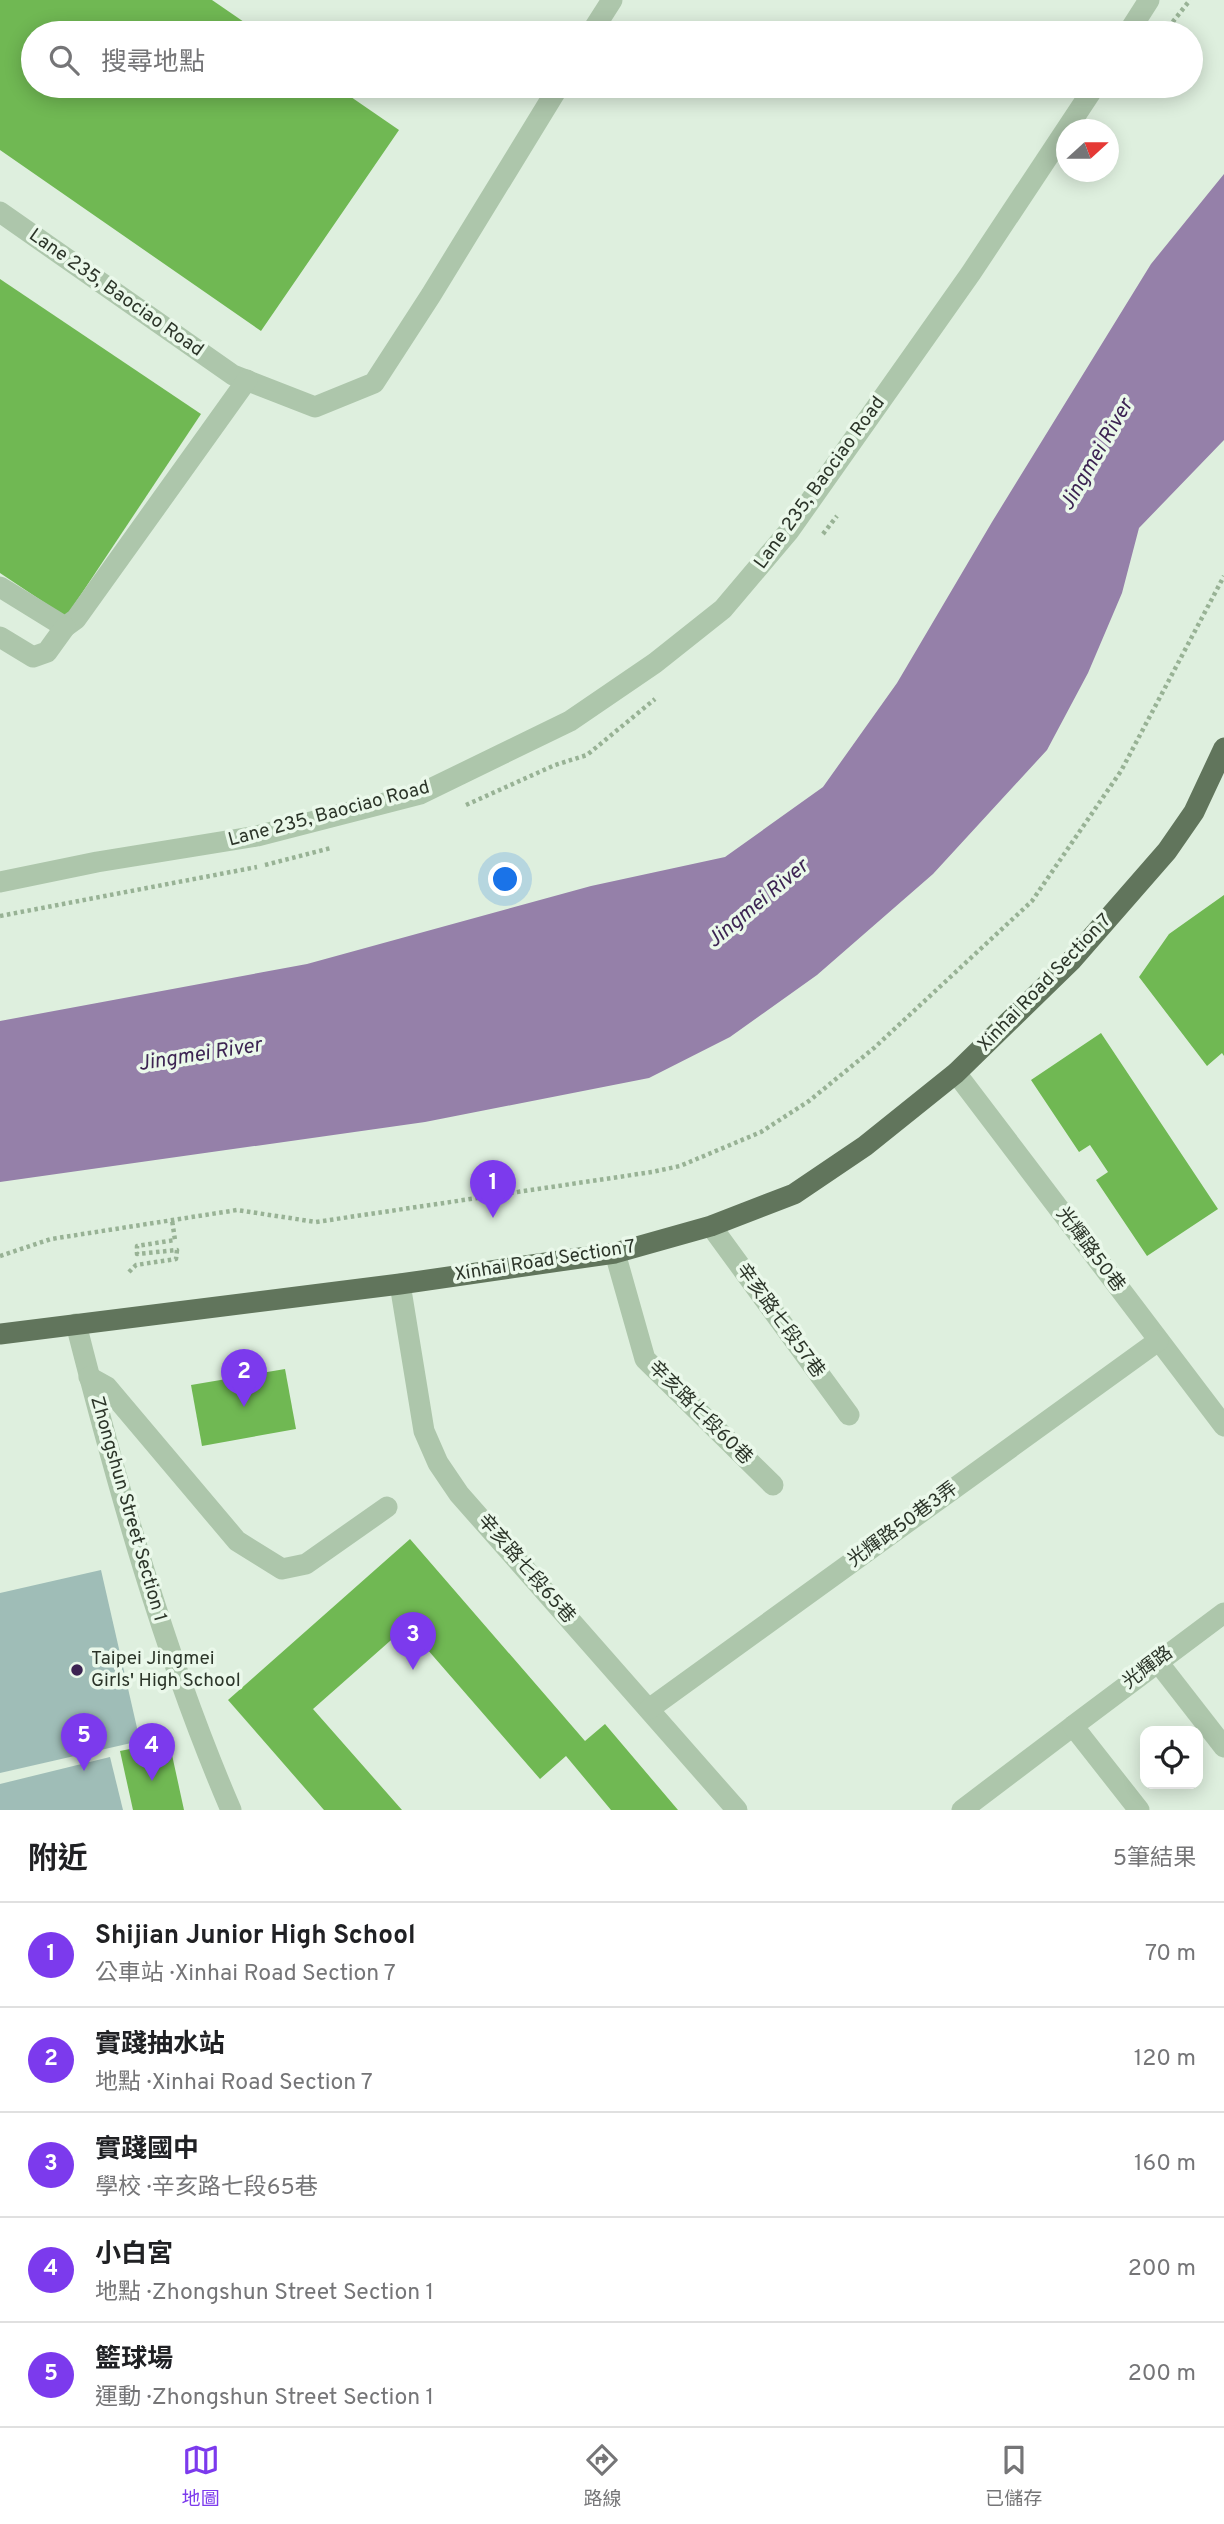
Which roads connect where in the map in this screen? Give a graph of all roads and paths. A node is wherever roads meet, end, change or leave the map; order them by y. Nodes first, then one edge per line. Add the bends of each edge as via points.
1 (612, 0) edge
2 (1149, 0) edge
3 (1190, 0) edge
4 (599, 21) edge
5 (1136, 21) edge
6 (1173, 21) edge
7 (552, 98) edge
8 (1087, 98) edge
9 (0, 212) edge
10 (247, 380) junction
11 (844, 505) dead end
12 (820, 538) dead end
13 (1224, 576) edge
14 (0, 587) edge
15 (65, 627) junction
16 (0, 637) edge
17 (660, 695) dead end
18 (1221, 761) edge
19 (459, 808) dead end
20 (342, 845) dead end
21 (0, 882) edge
22 (0, 916) edge
23 (956, 1073) junction
24 (172, 1220) junction
25 (712, 1226) junction
26 (615, 1253) junction
27 (0, 1256) edge
28 (129, 1272) dead end
29 (400, 1284) junction
30 (76, 1324) junction
31 (0, 1334) edge
32 (1158, 1341) junction
33 (89, 1377) junction
34 (849, 1415) dead end
35 (1224, 1426) edge
36 (773, 1485) dead end
37 (387, 1507) dead end
38 (1224, 1613) edge
39 (1157, 1661) junction
40 (649, 1709) junction
41 (1073, 1726) junction
42 (1224, 1747) edge
43 (231, 1810) edge
44 (737, 1810) edge
45 (962, 1810) edge
46 (1139, 1810) edge

1 - 4 street
2 - 5 street
3 - 6 path
7 - 10 street, Lane 235, Baociao Road via 374,383 315,407
8 - 21 street, Lane 235, Baociao Road via 971,273 789,531 723,610 655,663 570,721 420,794 257,836
9 - 10 street, Lane 235, Baociao Road via 233,375
10 - 15 street via 76,619
11 - 12 path
13 - 24 path via 1121,771 1032,901 874,1048 761,1132 680,1166 652,1172 316,1222 237,1210
14 - 15 street
15 - 16 street via 47,652 33,657
17 - 19 path via 587,755
18 - 23 main road, Xinhai Road Section 7 via 1167,851 1071,961
20 - 22 path via 290,860
23 - 25 main road, Xinhai Road Section 7 via 865,1146 794,1194
23 - 32 street, 光輝路50巷
24 - 27 path via 51,1239
24 - 28 path via 175,1240 137,1246 137,1254 177,1250 176,1259 136,1265
25 - 26 main road, Xinhai Road Section 7
25 - 34 street, 辛亥路七段57巷
26 - 29 main road, Xinhai Road Section 7
26 - 36 street, 辛亥路七段60巷 via 645,1359
29 - 30 main road, Xinhai Road Section 7
29 - 40 street, 辛亥路七段65巷 via 424,1431 438,1463 459,1494
30 - 31 main road, Xinhai Road Section 7
30 - 33 street, Zhongshun Street Section 1
32 - 35 street, 光輝路50巷
32 - 40 street, 光輝路50巷3弄
33 - 37 street via 107,1387 237,1541 282,1569 306,1564
33 - 43 street, Zhongshun Street Section 1 via 174,1663
38 - 39 street, 光輝路
39 - 41 street, 光輝路
39 - 42 street
40 - 44 street, 辛亥路七段65巷
41 - 45 street, 光輝路
41 - 46 street

